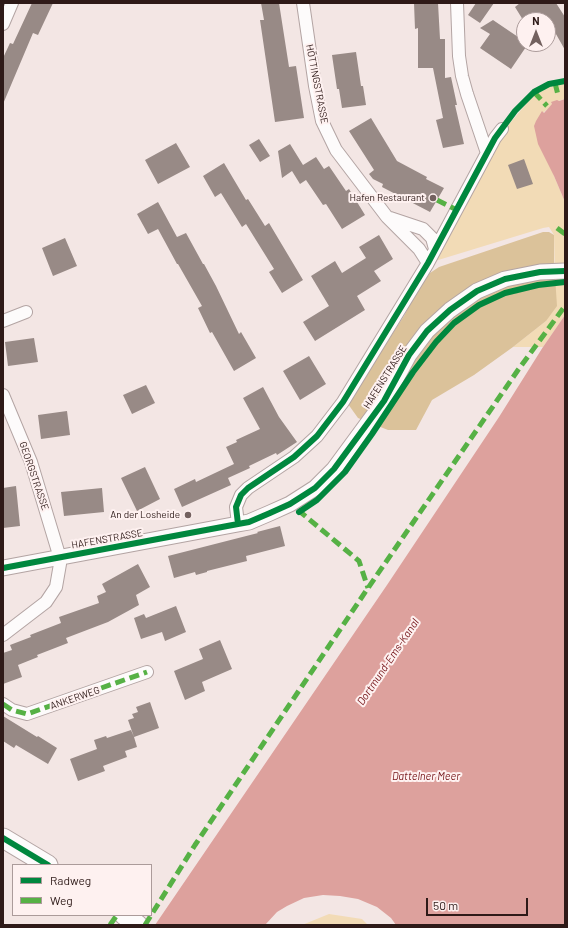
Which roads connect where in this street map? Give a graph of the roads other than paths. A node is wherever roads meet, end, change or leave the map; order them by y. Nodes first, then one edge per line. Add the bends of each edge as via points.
1 (12, 3) edge
2 (303, 3) edge
3 (457, 3) edge
4 (3, 24) edge
5 (502, 129) dead end
6 (488, 153) junction
7 (387, 217) junction
8 (435, 249) junction
9 (428, 263) junction
10 (565, 271) edge
11 (26, 312) dead end
12 (3, 321) edge
13 (3, 394) edge
14 (238, 524) junction
15 (60, 558) junction
16 (3, 568) edge
17 (3, 635) edge
18 (147, 672) dead end
19 (3, 704) edge
20 (3, 838) edge
21 (46, 864) edge
22 (125, 916) edge
23 (138, 925) edge

1 - 4 street
2 - 7 street, HÖTTINGSTRASSE via 322,121 336,150
3 - 6 street via 462,76
5 - 6 street
6 - 8 street
7 - 8 street via 423,229 432,238
7 - 9 street, HÖTTINGSTRASSE via 419,249
8 - 9 street
9 - 14 street via 343,402 317,436 294,457 241,495 236,507
10 - 14 street, HAFENSTRASSE via 540,272 505,279 477,291 450,310 427,331 409,355 384,401 334,469 315,488 290,504 249,522
11 - 12 street
13 - 15 street, GEORGSTRASSE via 31,462
14 - 15 street, HAFENSTRASSE
15 - 16 street, HAFENSTRASSE
15 - 17 street via 56,587 46,602
18 - 19 street, ANKERWEG via 27,714 12,710
20 - 21 main road
22 - 23 main road

